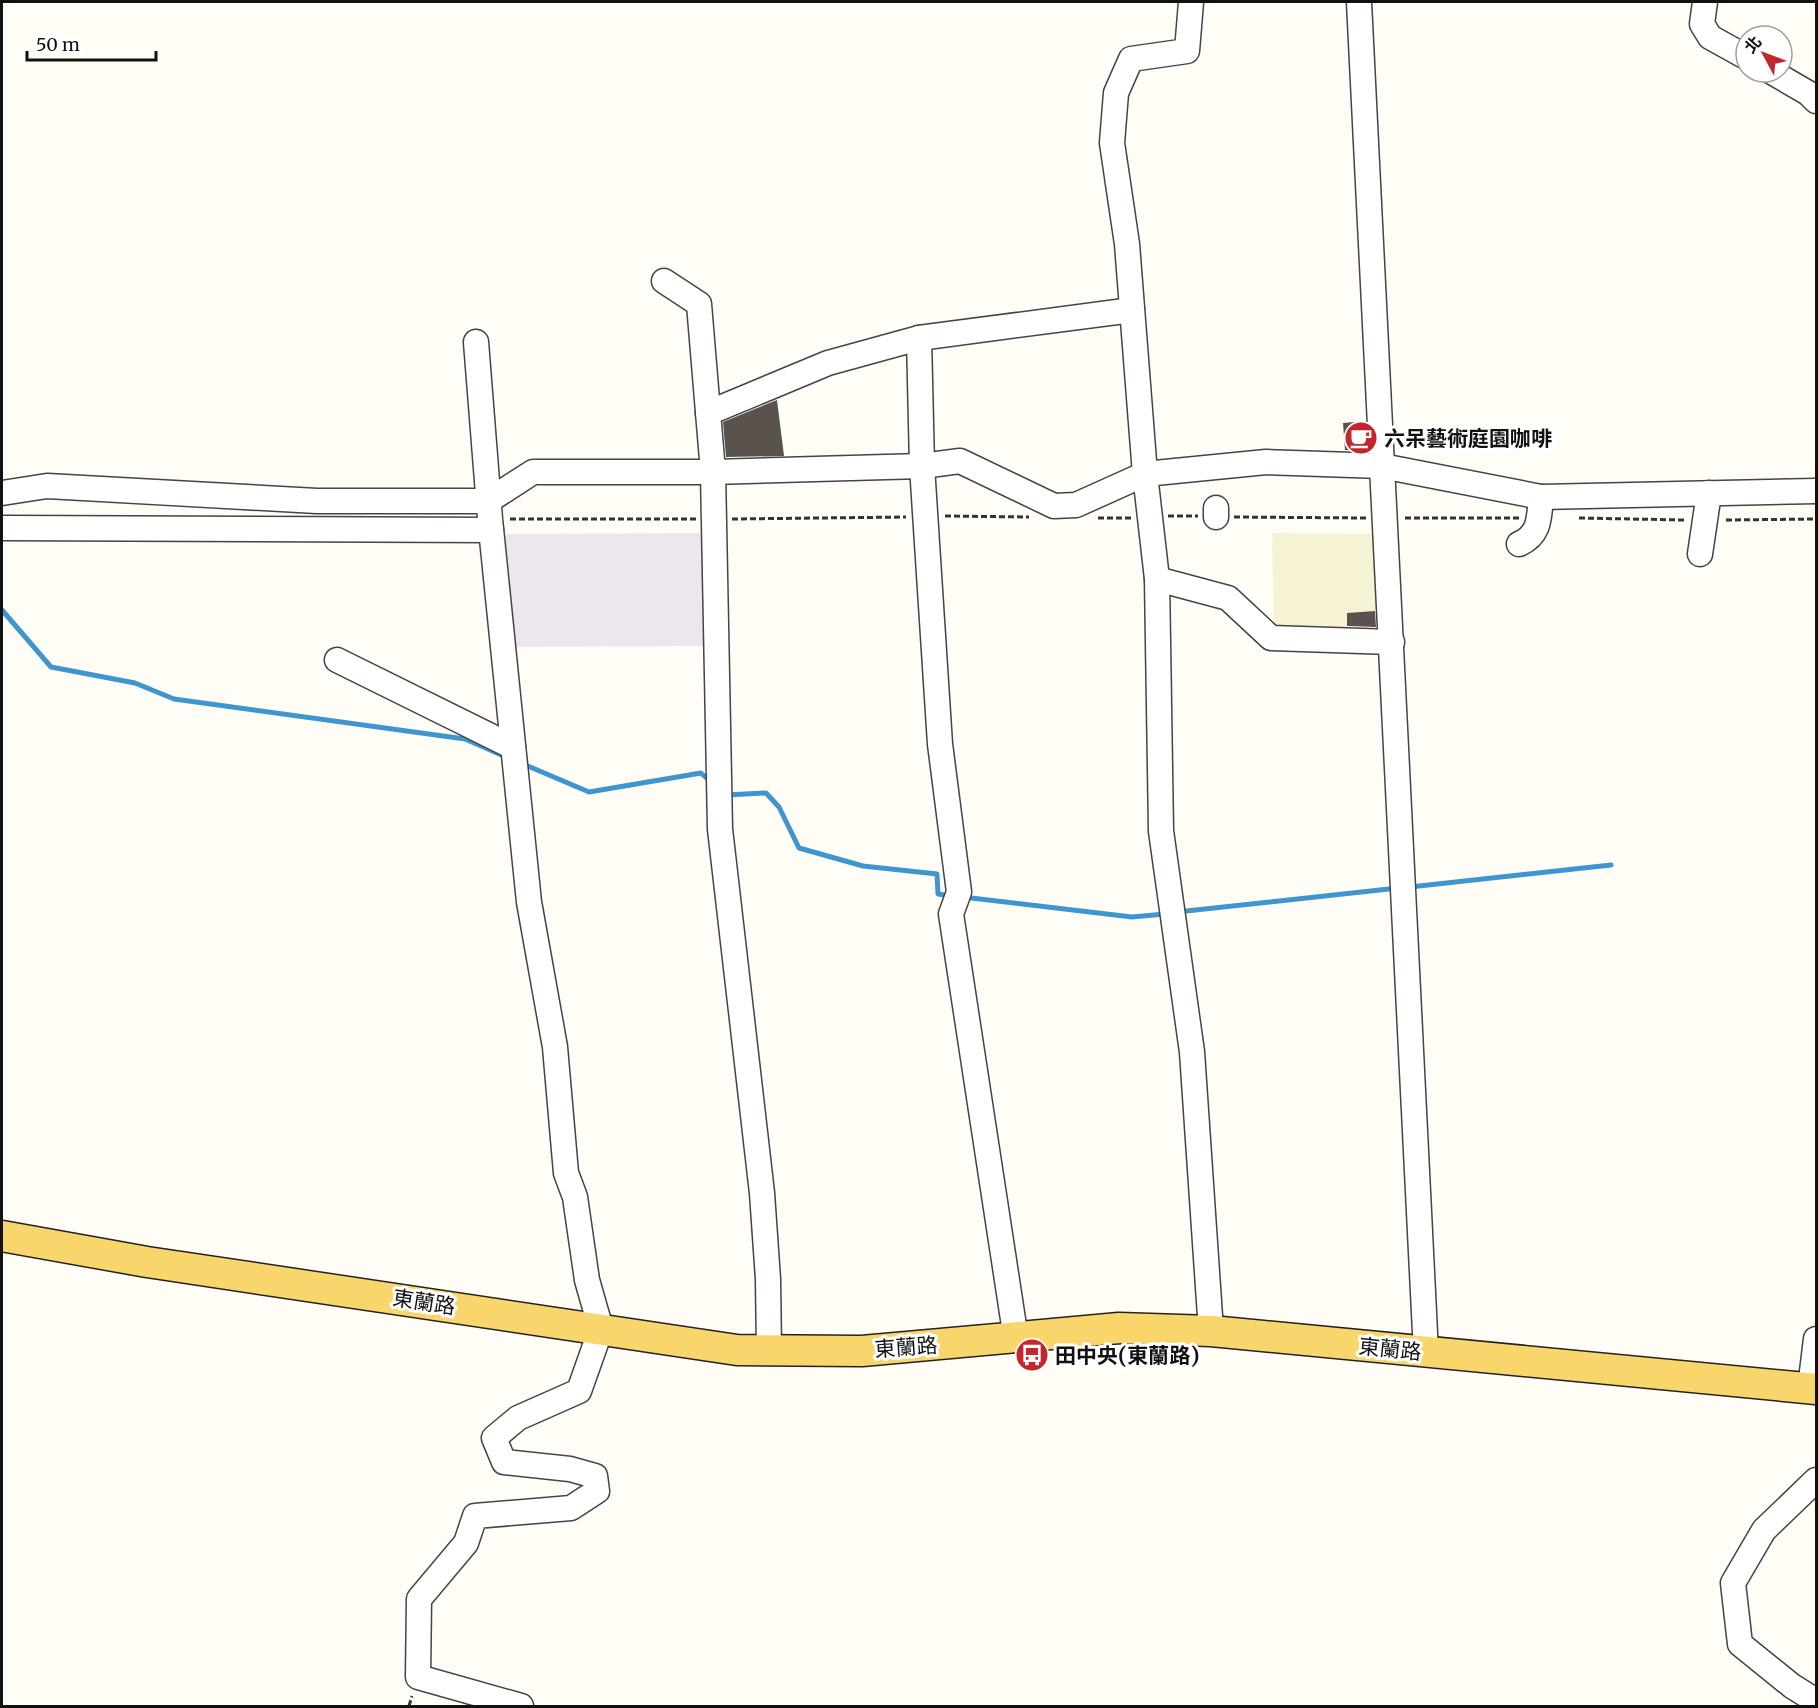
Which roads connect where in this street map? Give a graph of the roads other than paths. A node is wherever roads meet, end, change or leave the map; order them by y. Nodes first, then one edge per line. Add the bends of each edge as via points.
1 (1191, 2) edge
2 (1359, 2) edge
3 (1705, 2) edge
4 (1734, 50) edge
5 (1793, 84) edge
6 (1816, 101) edge
7 (663, 281) dead end
8 (1132, 310) junction
9 (919, 338) junction
10 (476, 342) dead end
11 (708, 413) junction
12 (922, 466) junction
13 (1383, 466) junction
14 (713, 472) junction
15 (1145, 474) junction
16 (1816, 491) edge
17 (2, 493) edge
18 (1709, 493) junction
19 (1540, 507) junction
20 (490, 517) junction
21 (2, 528) edge
22 (1519, 544) dead end
23 (1700, 554) dead end
24 (1157, 579) junction
25 (1392, 642) junction
26 (337, 660) dead end
27 (513, 747) junction
28 (2, 1236) edge
29 (601, 1329) junction
30 (1211, 1331) junction
31 (1016, 1339) junction
32 (1816, 1339) edge
33 (769, 1351) junction
34 (1426, 1353) junction
35 (1813, 1389) edge
36 (1816, 1480) edge
37 (1816, 1701) edge
38 (521, 1707) edge

1 - 8 street via 1187,51 1131,59 1116,93 1112,142 1128,244
2 - 13 street
3 - 4 street via 1702,24 1710,37
5 - 6 street
7 - 11 street via 699,304
8 - 9 street
8 - 15 street
9 - 11 street via 828,363
9 - 12 street
10 - 20 street
11 - 14 street
12 - 14 street
12 - 15 street via 960,461 1054,506 1076,505
12 - 31 street via 940,744 958,892 951,914
13 - 15 street via 1266,462
13 - 19 street
13 - 25 street
14 - 20 street via 533,472
14 - 33 street via 720,829 762,1193
15 - 24 street
16 - 18 street
17 - 20 street via 47,486 317,509
18 - 19 street
18 - 23 street
19 - 22 street via 1537,530 1530,540
20 - 21 street
20 - 27 street
24 - 25 street via 1228,598 1271,638
24 - 30 street via 1161,831 1192,1052
25 - 34 street
26 - 27 street
27 - 29 street via 529,902 555,1047 566,1173
28 - 29 main road, 東蘭路 via 147,1262
29 - 33 main road, 東蘭路 via 737,1350
29 - 38 street via 579,1391 518,1418 494,1438 504,1462 570,1469 595,1476 597,1491 571,1508 475,1516 465,1543 419,1599 418,1677
30 - 31 main road, 東蘭路 via 1119,1328
30 - 34 main road, 東蘭路
31 - 33 main road, 東蘭路 via 862,1351
32 - 35 street
34 - 35 main road, 東蘭路
36 - 37 street via 1764,1530 1732,1584 1740,1644

